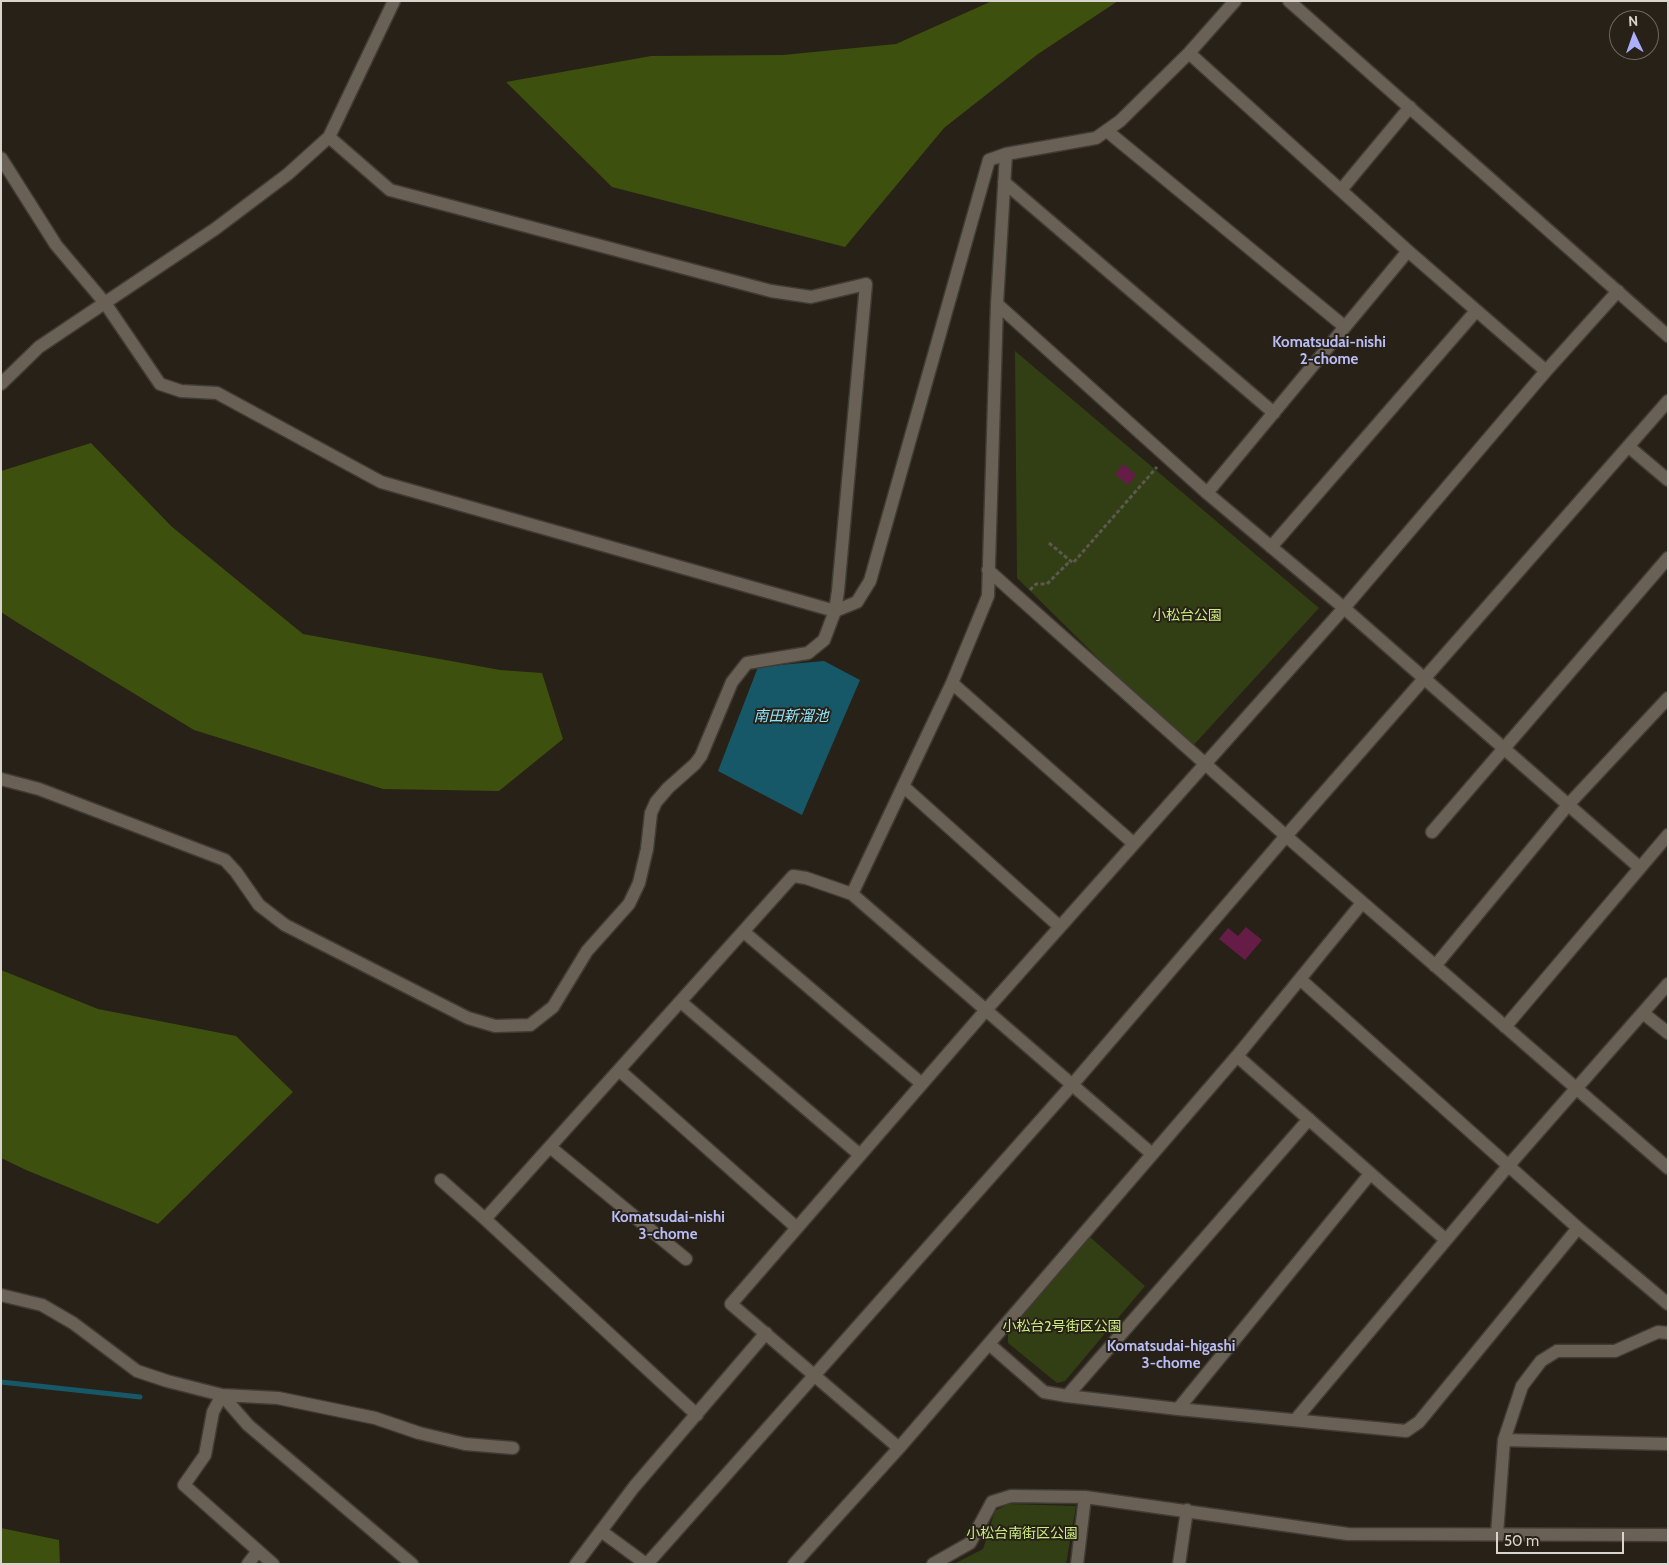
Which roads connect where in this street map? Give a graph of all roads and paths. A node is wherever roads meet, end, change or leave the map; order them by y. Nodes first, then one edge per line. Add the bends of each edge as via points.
1 (394, 1) edge
2 (1235, 1) edge
3 (1289, 1) edge
4 (1190, 53) junction
5 (1410, 107) junction
6 (1106, 130) junction
7 (328, 138) junction
8 (1006, 154) junction
9 (1, 158) edge
10 (1004, 182) junction
11 (1341, 190) junction
12 (1408, 251) junction
13 (1618, 291) junction
14 (105, 303) junction
15 (997, 304) junction
16 (1476, 311) junction
17 (1345, 327) junction
18 (1668, 336) edge
19 (1546, 371) junction
20 (1, 384) edge
21 (1668, 401) edge
22 (1274, 413) junction
23 (1629, 447) junction
24 (1161, 462) dead end
25 (1668, 480) edge
26 (1207, 493) junction
27 (1049, 542) dead end
28 (1271, 547) junction
29 (1668, 558) edge
30 (1070, 561) junction
31 (988, 570) junction
32 (1047, 584) dead end
33 (1344, 608) junction
34 (835, 611) junction
35 (1424, 680) junction
36 (952, 683) junction
37 (1668, 698) edge
38 (1503, 749) junction
39 (1204, 763) junction
40 (1, 779) edge
41 (903, 786) junction
42 (1568, 805) junction
43 (1432, 832) dead end
44 (1668, 835) edge
45 (1286, 836) junction
46 (1133, 843) junction
47 (1639, 867) junction
48 (852, 894) junction
49 (1362, 903) junction
50 (1060, 927) junction
51 (744, 932) junction
52 (1435, 966) junction
53 (1301, 980) junction
54 (1668, 984) edge
55 (681, 1002) junction
56 (986, 1010) junction
57 (1643, 1013) junction
58 (1505, 1027) junction
59 (1668, 1033) edge
60 (1237, 1056) junction
61 (620, 1070) junction
62 (922, 1084) junction
63 (1072, 1085) junction
64 (1576, 1089) junction
65 (1309, 1120) junction
66 (550, 1147) junction
67 (1152, 1154) junction
68 (860, 1155) junction
69 (1509, 1165) junction
70 (1668, 1168) edge
71 (1370, 1174) junction
72 (441, 1180) dead end
73 (485, 1219) junction
74 (797, 1228) junction
75 (1578, 1228) junction
76 (1446, 1240) junction
77 (686, 1259) dead end
78 (1, 1296) edge
79 (1668, 1304) edge
80 (766, 1333) junction
81 (1668, 1333) edge
82 (989, 1344) junction
83 (814, 1375) junction
84 (222, 1395) junction
85 (1067, 1396) junction
86 (1178, 1409) junction
87 (697, 1415) junction
88 (1296, 1419) junction
89 (1504, 1440) junction
90 (1668, 1444) edge
91 (513, 1448) dead end
92 (899, 1448) junction
93 (1085, 1496) junction
94 (1187, 1510) junction
95 (601, 1531) junction
96 (1497, 1534) junction
97 (1668, 1535) edge
98 (258, 1551) junction
99 (248, 1564) edge
100 (273, 1564) edge
101 (412, 1564) edge
102 (576, 1564) edge
103 (646, 1564) edge
104 (794, 1564) edge
105 (933, 1564) edge
106 (1077, 1564) edge
107 (1179, 1564) edge

1 - 7 street
2 - 4 street
3 - 5 street
4 - 6 street via 1120,121
4 - 11 street
5 - 11 street
5 - 13 street
6 - 8 street via 1096,138
6 - 17 street
7 - 14 street via 288,174 216,228
7 - 34 street via 390,190 771,291 811,297 866,284
8 - 10 street
8 - 34 street via 989,160 870,581 857,602
9 - 14 street via 56,245
10 - 15 street
10 - 22 street
11 - 12 street
12 - 16 street
12 - 17 street
13 - 18 street
13 - 19 street
14 - 20 street via 39,348
14 - 34 street via 160,384 181,391 217,393 381,482
15 - 26 street
15 - 31 street
16 - 19 street
16 - 28 street
17 - 22 street
19 - 33 street
21 - 23 street
22 - 26 street
23 - 25 street
23 - 35 street
24 - 30 path via 1073,563
26 - 28 street
27 - 30 path
28 - 33 street
29 - 38 street
30 - 32 path
31 - 36 street via 988,596
31 - 39 street
33 - 35 street
33 - 39 street
34 - 40 street via 824,640 808,653 747,663 732,682 701,756 668,788 651,813 647,850 639,883 629,904 587,951 553,1007 530,1025 496,1026 468,1018 285,925 259,905 225,860 39,789
35 - 38 street
35 - 45 street
36 - 41 street
36 - 46 street
37 - 42 street
38 - 42 street
38 - 43 street
39 - 45 street
39 - 46 street
41 - 48 street
41 - 50 street
42 - 47 street
42 - 52 street
44 - 47 street
45 - 49 street
45 - 63 street
46 - 50 street
47 - 58 street
48 - 51 street via 793,876
48 - 56 street
49 - 52 street
49 - 53 street
50 - 56 street
51 - 55 street
51 - 62 street
52 - 58 street
53 - 60 street
53 - 69 street
54 - 57 street
55 - 61 street
55 - 68 street
56 - 62 street
56 - 63 street
57 - 59 street
57 - 64 street
58 - 64 street
60 - 65 street
60 - 67 street
61 - 66 street
61 - 74 street
62 - 68 street
63 - 67 street
63 - 83 street
64 - 69 street
64 - 70 street
65 - 71 street
65 - 85 street
66 - 73 street
66 - 77 street
67 - 82 street
68 - 74 street
69 - 75 street
69 - 76 street
71 - 76 street
71 - 86 street
72 - 73 street
73 - 87 street
74 - 80 street via 731,1304
75 - 79 street
75 - 88 street via 1419,1422 1406,1431
76 - 88 street
78 - 84 street via 42,1305 73,1323 137,1372
80 - 83 street
80 - 87 street
81 - 89 street via 1658,1332 1614,1351 1556,1351 1540,1361 1522,1386
82 - 85 street via 1044,1392
82 - 92 street
83 - 92 street
83 - 103 street
84 - 91 street via 278,1398 375,1418 456,1442
84 - 98 street via 213,1412 205,1455 184,1485
84 - 101 street via 248,1424
85 - 86 street
86 - 88 street
87 - 95 street via 634,1487
89 - 90 street
89 - 96 street
92 - 104 street
93 - 94 street
93 - 105 street via 1011,1496 992,1502 970,1544
93 - 106 street
94 - 96 street via 1348,1534
94 - 107 street
95 - 102 street
95 - 103 street
96 - 97 street
98 - 99 street
98 - 100 street

